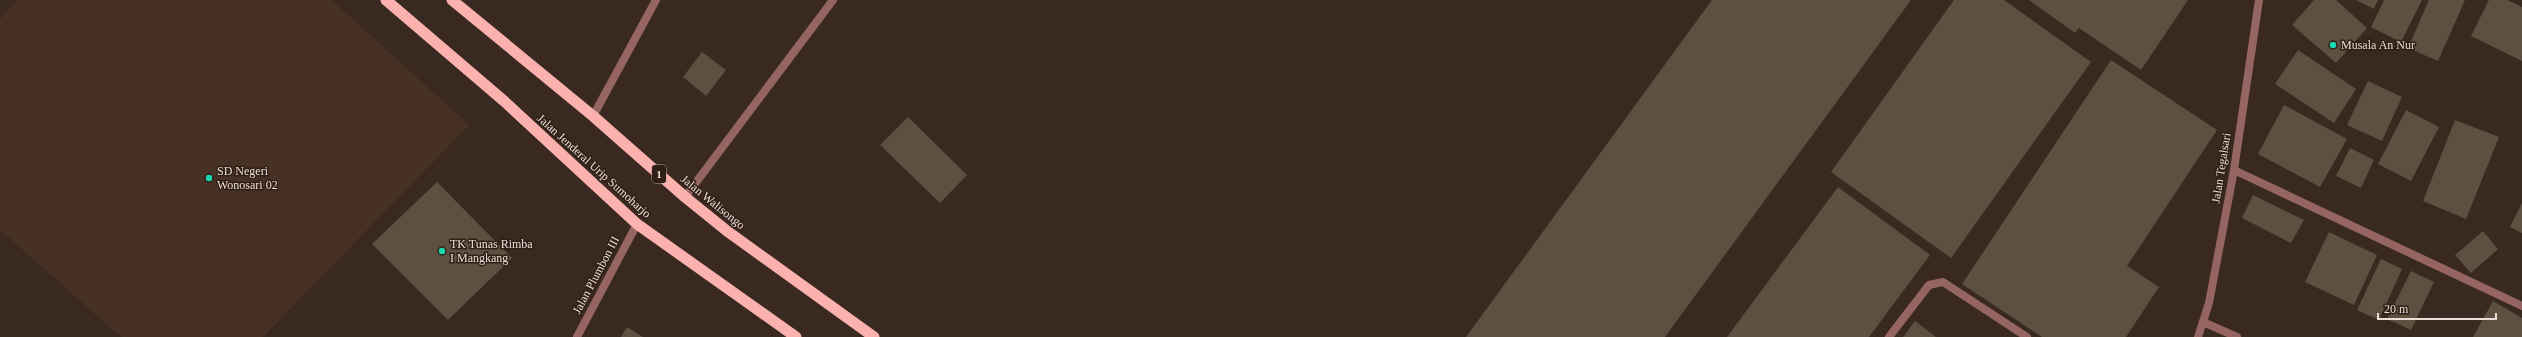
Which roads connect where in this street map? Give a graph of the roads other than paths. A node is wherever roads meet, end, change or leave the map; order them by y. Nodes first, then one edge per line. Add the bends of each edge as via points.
1 (386, 0) edge
2 (452, 0) edge
3 (656, 0) edge
4 (833, 0) edge
5 (2259, 0) edge
6 (593, 116) junction
7 (2234, 170) junction
8 (685, 197) junction
9 (637, 224) junction
10 (2522, 306) edge
11 (2203, 322) junction
12 (577, 337) edge
13 (796, 337) edge
14 (874, 337) edge
15 (1889, 337) edge
16 (2027, 337) edge
17 (2198, 337) edge
18 (2237, 337) edge

1 - 9 highway, Jalan Jenderal Urip Sumoharjo via 504,101
2 - 6 highway, Jalan Walisongo / 1
3 - 6 street
4 - 8 street
5 - 7 street, Jalan Tegalsari
6 - 8 highway, Jalan Walisongo / 1
7 - 10 street
7 - 11 street, Jalan Tegalsari via 2209,303
8 - 14 highway, Jalan Walisongo / 1 via 727,231
9 - 12 street, Jalan Plumbon III
9 - 13 highway, Jalan Jenderal Urip Sumoharjo
11 - 17 street, Jalan Tegalsari
11 - 18 street
15 - 16 street via 1929,285 1943,282

